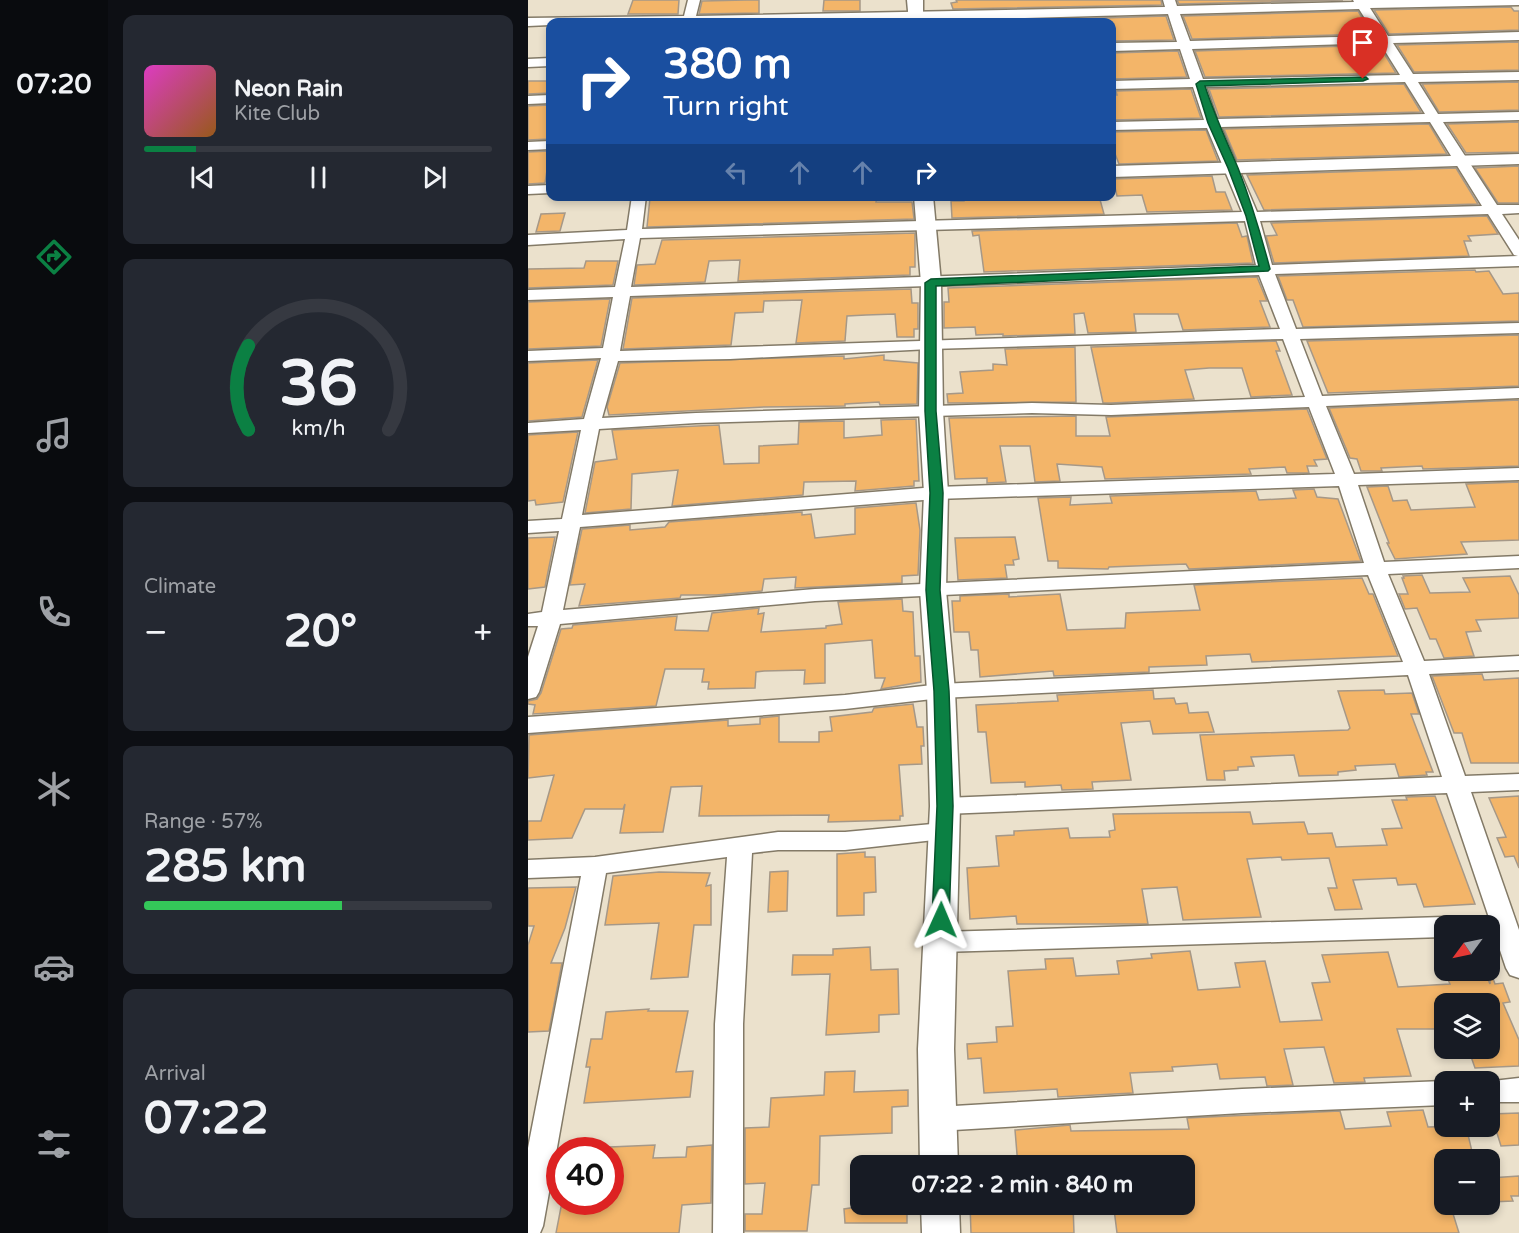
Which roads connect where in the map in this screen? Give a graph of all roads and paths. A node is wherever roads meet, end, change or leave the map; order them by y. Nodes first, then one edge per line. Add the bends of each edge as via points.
1 (694, 0) edge
2 (915, 0) edge
3 (1519, 1) edge
4 (1361, 3) edge
5 (1170, 5) edge
6 (689, 18) edge
7 (916, 18) edge
8 (950, 18) edge
9 (528, 22) edge
10 (546, 22) edge
11 (1519, 36) edge
12 (1384, 40) junction
13 (1187, 46) junction
14 (1116, 47) edge
15 (546, 62) edge
16 (528, 63) edge
17 (1519, 76) edge
18 (1410, 77) junction
19 (1200, 84) junction
20 (1116, 85) edge
21 (546, 99) edge
22 (528, 100) edge
23 (1519, 116) edge
24 (1432, 117) junction
25 (1212, 123) junction
26 (1116, 126) edge
27 (546, 145) edge
28 (528, 146) edge
29 (1462, 159) junction
30 (1519, 159) edge
31 (1233, 168) junction
32 (1116, 172) edge
33 (546, 189) edge
34 (528, 190) edge
35 (638, 201) edge
36 (923, 201) edge
37 (1494, 209) junction
38 (1519, 209) edge
39 (1251, 216) junction
40 (925, 225) junction
41 (635, 234) junction
42 (528, 240) edge
43 (1519, 252) edge
44 (1519, 261) edge
45 (1265, 269) junction
46 (931, 283) junction
47 (621, 291) junction
48 (528, 295) edge
49 (1519, 328) edge
50 (1290, 334) junction
51 (930, 344) junction
52 (611, 355) junction
53 (528, 356) edge
54 (1519, 393) edge
55 (1316, 404) junction
56 (931, 411) junction
57 (591, 425) junction
58 (528, 428) edge
59 (1519, 474) edge
60 (1347, 480) junction
61 (936, 493) junction
62 (572, 523) junction
63 (528, 527) edge
64 (1519, 562) edge
65 (1377, 568) junction
66 (933, 590) junction
67 (551, 618) junction
68 (528, 620) edge
69 (1519, 663) edge
70 (1417, 670) junction
71 (941, 691) junction
72 (528, 692) edge
73 (528, 725) edge
74 (1519, 782) edge
75 (1455, 786) junction
76 (944, 819) junction
77 (740, 848) junction
78 (595, 866) junction
79 (528, 869) edge
80 (1504, 925) edge
81 (1434, 927) edge
82 (940, 942) junction
83 (1519, 968) edge
84 (1519, 1090) edge
85 (1500, 1091) edge
86 (1434, 1093) edge
87 (937, 1119) junction
88 (939, 1155) edge
89 (532, 1196) edge
90 (940, 1215) edge
91 (528, 1226) edge
92 (728, 1233) edge
93 (941, 1233) edge

1 - 6 street
2 - 7 street
3 - 4 street
4 - 5 street
4 - 12 street
5 - 8 street
5 - 13 street
9 - 10 street
11 - 12 street
12 - 13 street
12 - 18 street
13 - 14 street
13 - 19 street
15 - 16 street
17 - 18 street
18 - 19 street
18 - 24 street
19 - 20 street
19 - 25 street
21 - 22 street
23 - 24 street
24 - 25 street
24 - 29 street
25 - 26 street
25 - 31 street
27 - 28 street
29 - 30 street
29 - 31 street
29 - 37 street
31 - 32 street
31 - 39 street
33 - 34 street
35 - 41 street
36 - 40 street
37 - 38 street
37 - 39 street
37 - 43 street
39 - 40 street
39 - 45 street
40 - 41 street
40 - 46 street
41 - 42 street
41 - 47 street
44 - 45 street
45 - 46 street
45 - 50 street
46 - 47 street
46 - 51 street
47 - 48 street
47 - 52 street
49 - 50 street
50 - 51 street
50 - 55 street
51 - 52 street via 730,354
51 - 56 street
52 - 53 street
52 - 57 street via 607,380
54 - 55 street
55 - 56 street
55 - 60 street
56 - 57 street
56 - 61 street
57 - 58 street
57 - 62 street
59 - 60 street
60 - 61 street
60 - 65 street
61 - 62 street
61 - 66 street
62 - 63 street
62 - 67 street
64 - 65 street
65 - 66 street
65 - 70 street
66 - 67 street
66 - 71 street
67 - 68 street
67 - 72 street
69 - 70 street
70 - 71 street
70 - 75 street
71 - 73 street via 845,702
71 - 76 street
74 - 75 street
75 - 76 street
75 - 80 street
76 - 77 street via 845,841 778,842
76 - 82 street
77 - 78 street
77 - 92 street via 729,1024
78 - 79 street
78 - 89 street
80 - 83 street
81 - 82 street
82 - 87 street
84 - 85 street
86 - 87 street
87 - 88 street
89 - 91 street
90 - 93 street

